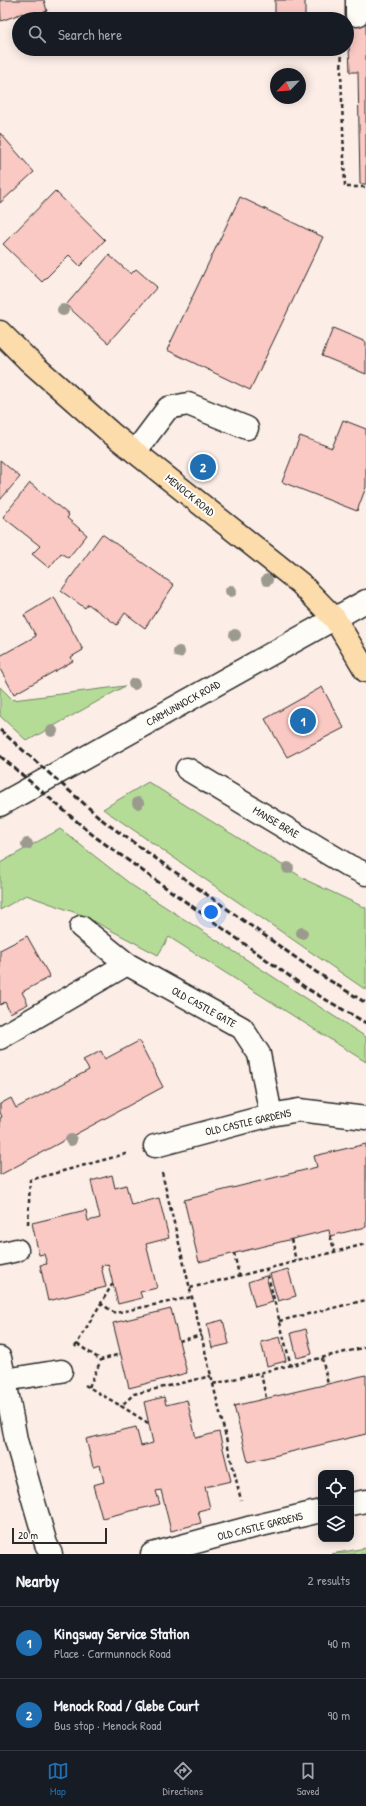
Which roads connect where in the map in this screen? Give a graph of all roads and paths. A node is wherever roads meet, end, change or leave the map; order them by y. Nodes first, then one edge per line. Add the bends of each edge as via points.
1 (342, 56) edge
2 (366, 187) edge
3 (0, 332) edge
4 (247, 428) dead end
5 (135, 452) junction
6 (366, 601) edge
7 (335, 619) junction
8 (366, 671) edge
9 (187, 769) dead end
10 (0, 805) edge
11 (366, 874) edge
12 (81, 926) dead end
13 (126, 964) junction
14 (0, 1038) edge
15 (271, 1115) junction
16 (366, 1118) edge
17 (155, 1146) junction
18 (330, 1236) dead end
19 (291, 1239) dead end
20 (366, 1244) edge
21 (9, 1252) edge
22 (335, 1252) junction
23 (234, 1253) dead end
24 (296, 1261) junction
25 (266, 1268) junction
26 (239, 1275) junction
27 (112, 1283) dead end
28 (190, 1288) junction
29 (192, 1297) junction
30 (366, 1300) edge
31 (100, 1303) junction
32 (279, 1321) junction
33 (202, 1335) junction
34 (179, 1341) dead end
35 (77, 1344) junction
36 (366, 1347) edge
37 (120, 1354) dead end
38 (0, 1358) edge
39 (322, 1358) junction
40 (101, 1360) junction
41 (291, 1366) junction
42 (62, 1371) junction
43 (261, 1373) junction
44 (211, 1376) junction
45 (5, 1380) junction
46 (213, 1384) junction
47 (328, 1384) dead end
48 (89, 1387) junction
49 (266, 1398) dead end
50 (121, 1406) junction
51 (148, 1422) dead end
52 (366, 1501) edge
53 (354, 1503) edge
54 (318, 1512) edge
55 (248, 1528) junction
56 (51, 1554) edge
57 (152, 1554) edge

1 - 2 path via 345,187
3 - 5 main road, MENOCK ROAD via 28,360
4 - 5 street via 188,404 168,408
5 - 7 main road, MENOCK ROAD via 300,583
6 - 7 street, CARMUNNOCK ROAD
7 - 8 main road, MENOCK ROAD
7 - 10 street, CARMUNNOCK ROAD
9 - 11 street, MANSE BRAE
12 - 13 street, OLD CASTLE GATE
13 - 14 street
13 - 15 street, OLD CASTLE GATE via 242,1028 259,1054
15 - 16 street, OLD CASTLE GARDENS via 299,1110
15 - 17 street, OLD CASTLE GARDENS
17 - 21 path via 30,1180 27,1247
17 - 28 path
18 - 22 path
19 - 24 path
20 - 22 path
22 - 24 path
23 - 26 path
24 - 25 path
25 - 26 path
25 - 32 path
26 - 28 path
27 - 31 path
28 - 29 path
29 - 31 path via 115,1313
29 - 33 path
30 - 32 path
31 - 35 path
32 - 41 path
33 - 34 path
33 - 44 path
35 - 40 path
35 - 42 path
36 - 39 path
37 - 40 path
38 - 45 street
39 - 41 path
39 - 47 path
40 - 48 path
41 - 43 path
42 - 45 street
42 - 48 path
43 - 46 path
43 - 49 path
44 - 46 path
44 - 50 path via 134,1394
45 - 56 street via 16,1440
46 - 55 path
48 - 50 path
50 - 51 path
52 - 53 street
54 - 55 street, OLD CASTLE GARDENS
55 - 57 street, OLD CASTLE GARDENS

